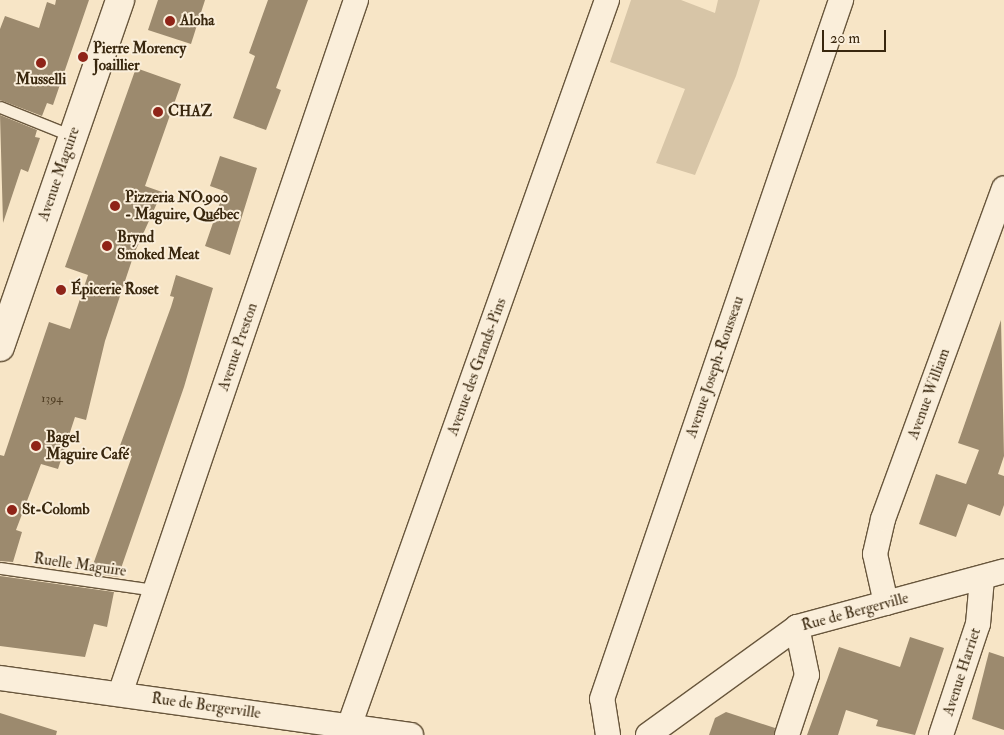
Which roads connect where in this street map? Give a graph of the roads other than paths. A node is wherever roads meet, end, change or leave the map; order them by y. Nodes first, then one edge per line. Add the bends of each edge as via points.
1 (120, 0) edge
2 (356, 0) edge
3 (607, 0) edge
4 (841, 0) edge
5 (0, 107) edge
6 (72, 136) junction
7 (1004, 188) edge
8 (0, 347) edge
9 (0, 568) edge
10 (1004, 571) edge
11 (982, 578) junction
12 (155, 590) junction
13 (886, 603) junction
14 (797, 627) junction
15 (0, 678) edge
16 (120, 694) junction
17 (348, 730) edge
18 (411, 735) edge
19 (608, 735) edge
20 (648, 735) edge
21 (786, 735) edge
22 (941, 735) edge

1 - 6 street, Avenue Maguire
2 - 12 street, Avenue Preston
3 - 17 street, Avenue des Grands-Pins
4 - 19 street, Avenue Joseph-Rousseau via 602,699
5 - 6 lane
6 - 8 street, Avenue Maguire
7 - 13 street, Avenue William via 883,519 875,554
9 - 12 lane, Ruelle Maguire
10 - 11 street, Rue de Bergerville
11 - 13 street, Rue de Bergerville
11 - 22 street, Avenue Harriet via 978,624
12 - 16 street, Avenue Preston
13 - 14 street, Rue de Bergerville
14 - 20 street, Rue de Bergerville
14 - 21 street via 807,675
15 - 16 street, Rue de Bergerville
16 - 17 street, Rue de Bergerville
17 - 18 street, Rue de Bergerville

